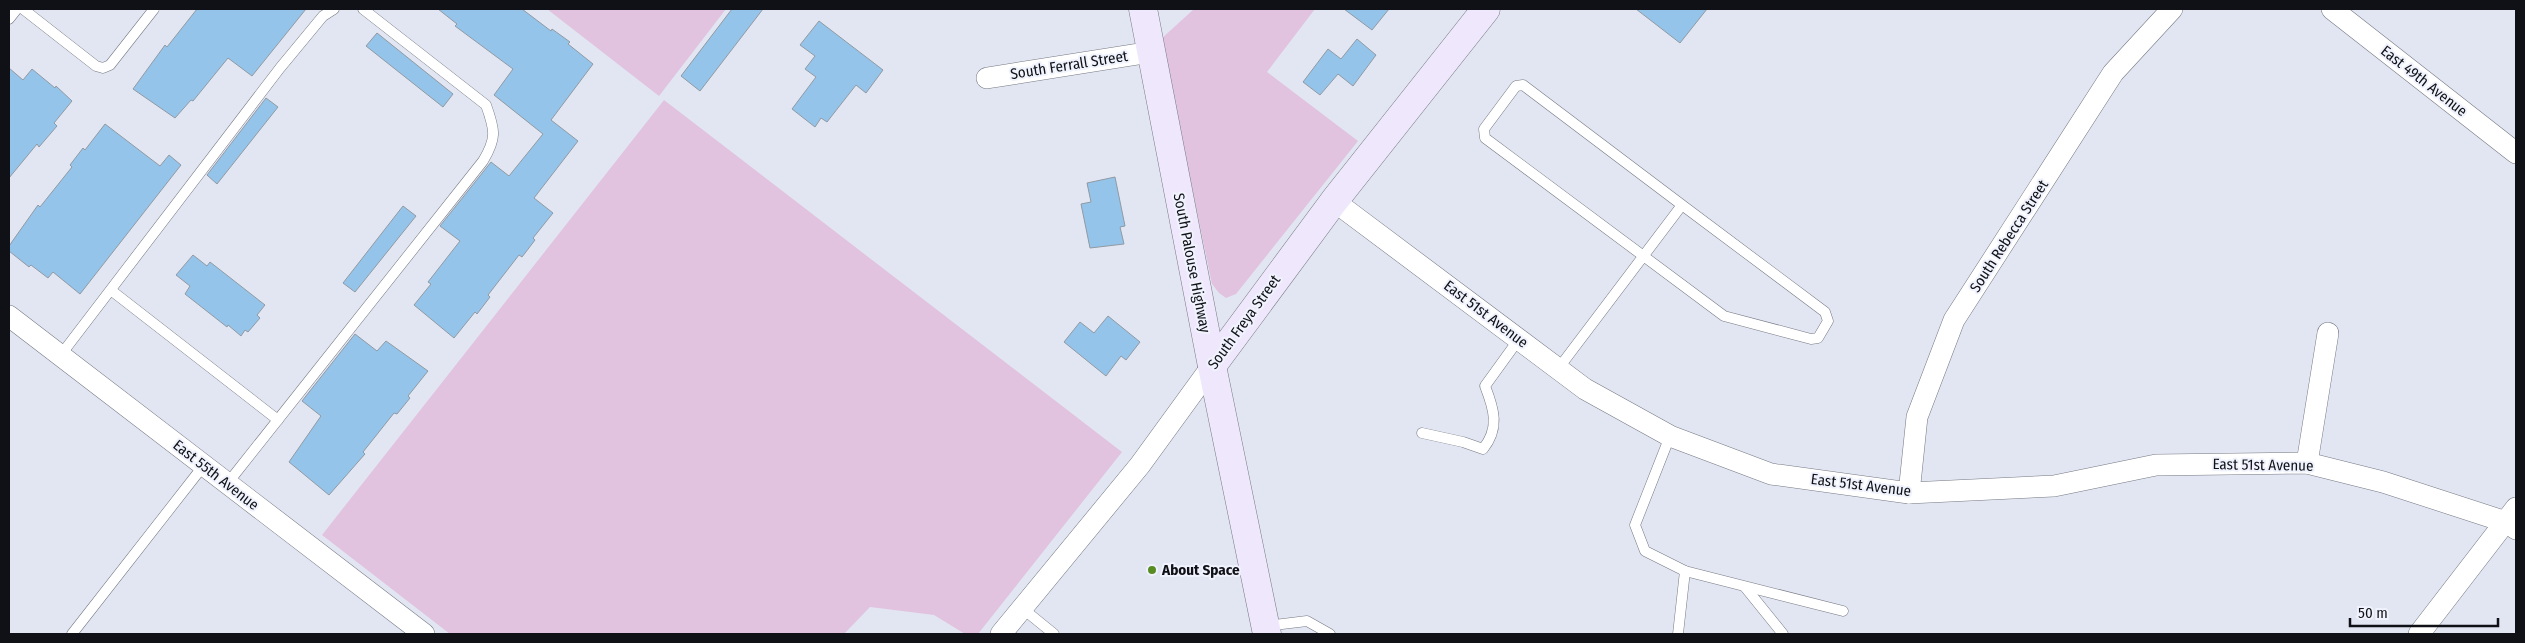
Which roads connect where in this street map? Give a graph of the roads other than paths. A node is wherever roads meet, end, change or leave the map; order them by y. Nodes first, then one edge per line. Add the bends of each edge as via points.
1 (17, 9) edge
2 (23, 9) edge
3 (154, 9) edge
4 (334, 9) edge
5 (363, 9) edge
6 (1144, 9) edge
7 (1486, 9) edge
8 (2172, 9) edge
9 (2332, 9) edge
10 (9, 19) edge
11 (1151, 52) junction
12 (987, 78) dead end
13 (2516, 153) edge
14 (1334, 201) junction
15 (1682, 205) junction
16 (1644, 257) junction
17 (112, 291) junction
18 (9, 316) edge
19 (2328, 333) dead end
20 (1519, 339) junction
21 (60, 356) junction
22 (1212, 366) junction
23 (1558, 369) junction
24 (278, 420) junction
25 (1422, 433) dead end
26 (1670, 436) junction
27 (2307, 463) junction
28 (204, 466) junction
29 (227, 484) junction
30 (1909, 493) junction
31 (2513, 520) edge
32 (1686, 571) junction
33 (1745, 587) junction
34 (1022, 608) junction
35 (1843, 611) dead end
36 (1266, 630) edge
37 (1681, 632) edge
38 (72, 634) edge
39 (424, 634) edge
40 (1001, 634) edge
41 (1054, 634) edge
42 (1330, 634) edge
43 (1783, 634) edge
44 (2419, 634) edge

1 - 10 lane
2 - 3 lane via 96,66 103,68 110,65
4 - 17 lane via 323,16 280,68
5 - 24 lane via 486,105 494,127 493,145
6 - 11 main road, South Palouse Highway
7 - 14 main road, South Freya Street
8 - 30 street, South Rebecca Street via 2113,73 1954,320 1917,417
9 - 13 street, East 49th Avenue
11 - 12 street, South Ferrall Street
11 - 22 main road, South Palouse Highway
14 - 20 street, East 51st Avenue
14 - 22 main road, South Freya Street
15 - 16 lane
15 - 16 lane via 1825,312 1828,320 1818,338 1811,339 1724,316
15 - 16 lane via 1523,86 1516,86 1484,129 1486,138
16 - 23 lane
17 - 21 lane
17 - 24 lane
18 - 21 street, East 55th Avenue
19 - 27 street
20 - 23 street, East 51st Avenue
20 - 25 lane via 1485,386 1496,421 1483,449
21 - 28 street, East 55th Avenue
22 - 34 street, South Freya Street via 1140,465
22 - 36 main road, South Palouse Highway
23 - 26 street, East 51st Avenue via 1585,389
24 - 29 lane
26 - 30 street, East 51st Avenue via 1771,474
26 - 32 lane via 1634,525 1645,552
27 - 30 street, East 51st Avenue via 2156,465 2054,486
27 - 31 street, East 51st Avenue
28 - 29 street, East 55th Avenue
28 - 38 lane
29 - 39 street, East 55th Avenue
31 - 44 street
32 - 33 lane
32 - 37 lane
33 - 35 lane
33 - 43 lane
34 - 40 street, South Freya Street
34 - 41 lane
36 - 42 lane via 1307,620

